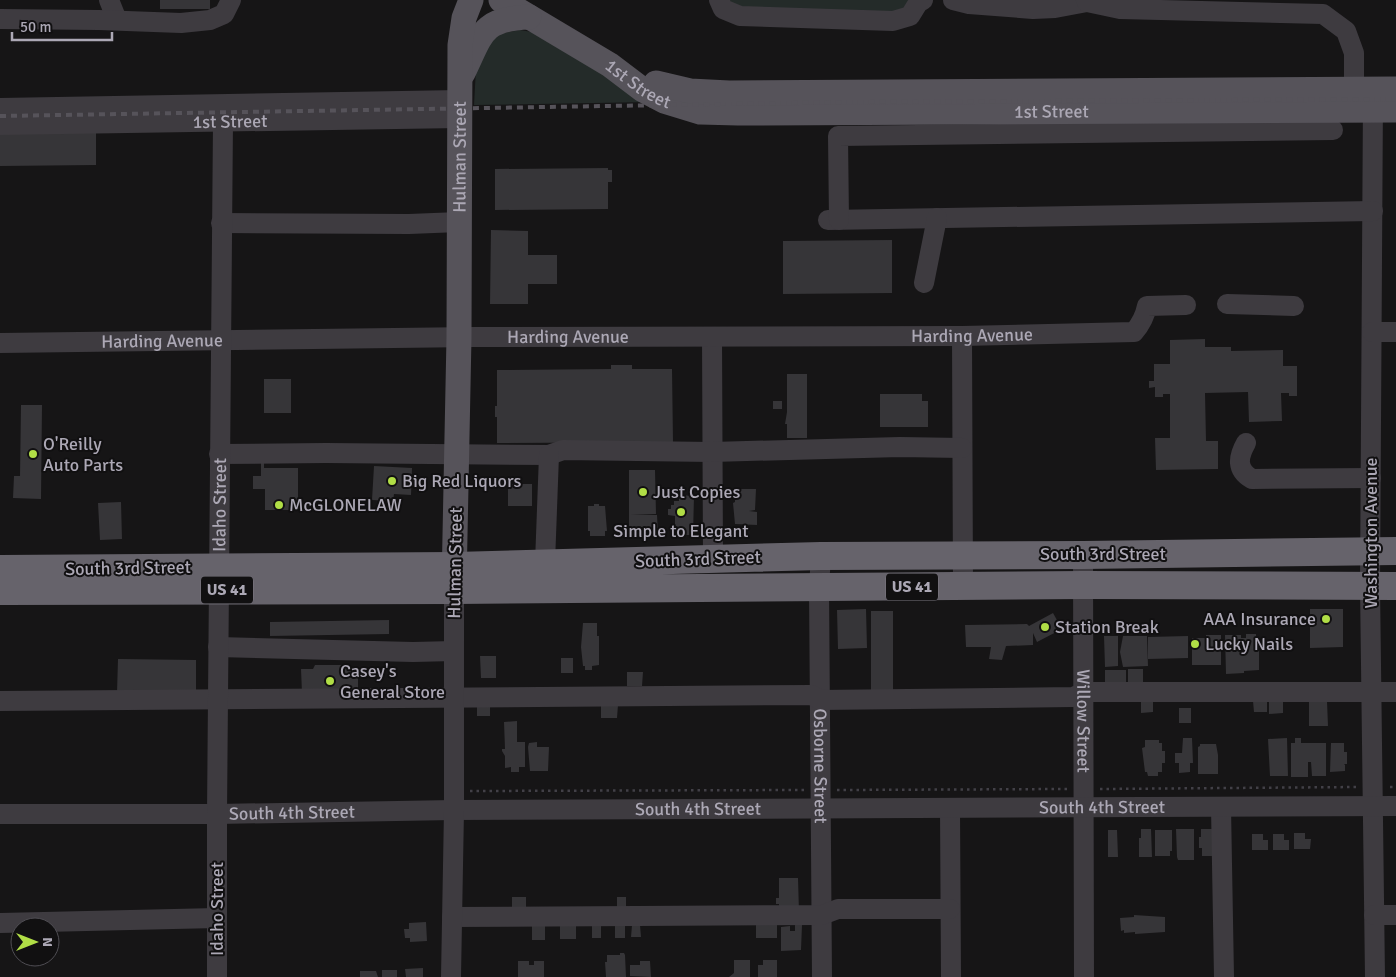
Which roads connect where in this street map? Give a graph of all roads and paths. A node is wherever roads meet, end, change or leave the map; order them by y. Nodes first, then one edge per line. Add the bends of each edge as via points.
1 (109, 0) edge
2 (231, 0) edge
3 (472, 0) edge
4 (501, 0) edge
5 (719, 0) edge
6 (923, 0) edge
7 (964, 1) edge
8 (1087, 1) edge
9 (529, 17) junction
10 (0, 19) edge
11 (117, 20) junction
12 (1378, 97) edge
13 (460, 99) junction
14 (0, 108) edge
15 (222, 122) junction
16 (0, 125) edge
17 (1333, 130) dead end
18 (1373, 211) junction
19 (937, 218) junction
20 (459, 222) junction
21 (221, 223) junction
22 (924, 283) dead end
23 (1227, 304) dead end
24 (1186, 305) dead end
25 (1294, 306) dead end
26 (1372, 332) junction
27 (1396, 332) edge
28 (712, 336) junction
29 (962, 336) junction
30 (459, 337) junction
31 (220, 341) junction
32 (0, 343) edge
33 (1246, 443) dead end
34 (962, 448) junction
35 (712, 452) junction
36 (219, 454) junction
37 (457, 454) junction
38 (549, 455) junction
39 (1371, 478) junction
40 (1383, 551) edge
41 (963, 554) junction
42 (1083, 555) junction
43 (822, 556) junction
44 (713, 559) junction
45 (545, 563) junction
46 (0, 569) edge
47 (219, 578) junction
48 (454, 578) junction
49 (1084, 585) junction
50 (1383, 586) edge
51 (820, 587) junction
52 (963, 587) junction
53 (0, 591) edge
54 (218, 647) junction
55 (454, 651) junction
56 (1084, 692) junction
57 (1372, 692) junction
58 (1396, 692) edge
59 (454, 697) junction
60 (218, 700) junction
61 (820, 700) junction
62 (0, 701) edge
63 (1353, 787) dead end
64 (1388, 787) dead end
65 (1396, 787) edge
66 (1097, 788) dead end
67 (1067, 789) dead end
68 (454, 800) junction
69 (821, 800) junction
70 (1396, 806) edge
71 (1220, 807) junction
72 (1373, 807) junction
73 (1084, 808) junction
74 (950, 809) junction
75 (0, 814) edge
76 (216, 814) junction
77 (950, 909) junction
78 (822, 915) junction
79 (1374, 915) junction
80 (1396, 915) edge
81 (452, 917) junction
82 (217, 918) junction
83 (0, 923) edge
84 (217, 977) edge
85 (451, 977) edge
86 (822, 977) edge
87 (951, 977) edge
88 (1084, 977) edge
89 (1224, 977) edge
90 (1375, 977) edge

1 - 11 street
2 - 11 street via 224,14 210,20 181,23
3 - 13 main road, Hulman Street via 462,29
4 - 9 main road, 1st Street
5 - 6 street via 723,9 740,16 893,21 910,16
7 - 8 street via 1033,9
8 - 12 street, Washington Avenue via 1120,9 1323,14 1346,31
9 - 12 main road, 1st Street via 610,65 690,91
9 - 13 main road via 500,20 487,29 476,46
10 - 11 street
12 - 18 street, Washington Avenue
13 - 14 street, 1st Street
13 - 15 street, 1st Street
13 - 20 main road, Hulman Street
15 - 16 street, 1st Street
15 - 21 street, Idaho Street
17 - 19 street via 838,136 834,220
18 - 19 street
18 - 26 street, Washington Avenue
19 - 22 street
20 - 21 street
20 - 30 main road, Hulman Street
21 - 31 street, Idaho Street
23 - 25 street
24 - 29 street, Harding Avenue via 1147,306 1145,316 1134,332
26 - 27 street
26 - 39 street, Washington Avenue
28 - 29 street, Harding Avenue
28 - 30 street, Harding Avenue
28 - 35 street
29 - 34 street
30 - 31 street, Harding Avenue
30 - 37 main road, Hulman Street
31 - 32 street, Harding Avenue
31 - 36 street, Idaho Street
33 - 39 street via 1240,456 1240,466 1252,479
34 - 35 street
34 - 41 street
35 - 38 street via 564,450
35 - 44 street
36 - 37 street
36 - 47 street, Idaho Street
37 - 38 street
37 - 48 main road, Hulman Street
38 - 45 street
39 - 40 street, Washington Avenue
40 - 42 highway, South 3rd Street / US 41
40 - 50 street, Washington Avenue
41 - 42 highway, South 3rd Street / US 41
41 - 43 highway, South 3rd Street / US 41
41 - 52 street
42 - 49 street, Willow Street
43 - 44 highway, South 3rd Street / US 41
43 - 51 street, Osborne Street
44 - 45 highway, South 3rd Street / US 41
45 - 48 highway, South 3rd Street / US 41
46 - 47 highway, South 3rd Street / US 41
47 - 48 highway, South 3rd Street / US 41
47 - 53 highway, South 3rd Street / US 41
47 - 54 street, Idaho Street
48 - 51 highway, South 3rd Street / US 41
48 - 55 street, Hulman Street
49 - 50 highway, South 3rd Street / US 41
49 - 52 highway, South 3rd Street / US 41
49 - 56 street, Willow Street
50 - 57 street, Washington Avenue
51 - 52 highway, South 3rd Street / US 41
51 - 61 street, Osborne Street
54 - 55 street
54 - 60 street, Idaho Street
55 - 59 street, Hulman Street
56 - 57 street
56 - 61 street via 1073,697
56 - 73 street, Willow Street
57 - 58 street
57 - 72 street, Washington Avenue
59 - 60 street
59 - 61 street via 812,695
59 - 68 street, Hulman Street
60 - 62 street
60 - 76 street, Idaho Street
61 - 69 street, Osborne Street
63 - 66 path
64 - 65 path
67 - 69 path
68 - 69 street, South 4th Street
68 - 69 path via 471,791
68 - 76 street, South 4th Street
68 - 81 street, Hulman Street
69 - 74 street, South 4th Street
69 - 78 street, Osborne Street
70 - 72 street, South 4th Street
71 - 72 street, South 4th Street
71 - 73 street, South 4th Street
71 - 89 street
72 - 79 street, Washington Avenue
73 - 74 street, South 4th Street
73 - 88 street, Willow Street
74 - 77 street
75 - 76 street, South 4th Street
76 - 82 street, Idaho Street
77 - 78 street via 838,908
77 - 87 street
78 - 81 street
78 - 86 street, Osborne Street
79 - 80 street
79 - 90 street, Washington Avenue
81 - 85 street, Hulman Street
82 - 83 street
82 - 84 street, Idaho Street

